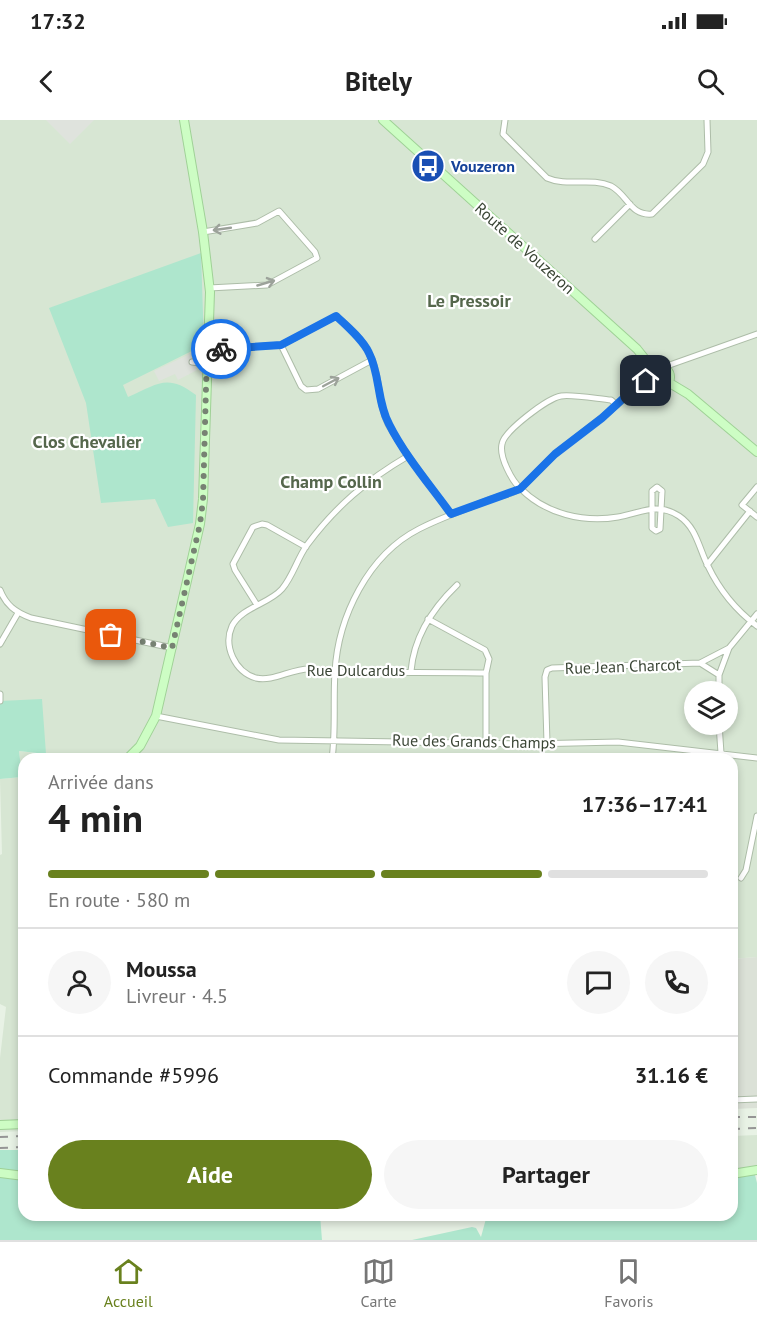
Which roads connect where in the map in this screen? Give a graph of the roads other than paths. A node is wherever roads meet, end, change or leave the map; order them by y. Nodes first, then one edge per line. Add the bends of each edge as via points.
1 (184, 120) edge
2 (383, 120) edge
3 (389, 120) edge
4 (505, 120) edge
5 (707, 120) edge
6 (395, 129) junction
7 (630, 204) junction
8 (203, 232) junction
9 (595, 239) dead end
10 (209, 288) junction
11 (757, 334) edge
12 (281, 345) junction
13 (207, 350) junction
14 (372, 360) junction
15 (192, 362) dead end
16 (207, 364) junction
17 (664, 367) junction
18 (653, 369) junction
19 (650, 379) junction
20 (668, 382) junction
21 (617, 405) junction
22 (757, 452) edge
23 (408, 456) junction
24 (757, 487) edge
25 (520, 489) junction
26 (650, 508) junction
27 (663, 508) junction
28 (750, 511) junction
29 (451, 514) junction
30 (757, 517) edge
31 (306, 547) junction
32 (707, 565) junction
33 (457, 585) dead end
34 (0, 590) edge
35 (257, 605) junction
36 (18, 613) junction
37 (757, 614) edge
38 (428, 619) junction
39 (751, 621) junction
40 (757, 626) edge
41 (0, 644) edge
42 (172, 648) junction
43 (729, 648) junction
44 (700, 663) junction
45 (335, 671) junction
46 (411, 671) junction
47 (486, 673) junction
48 (719, 675) junction
49 (719, 681) edge
50 (0, 694) edge
51 (0, 701) edge
52 (156, 716) junction
53 (720, 735) edge
54 (334, 741) junction
55 (486, 743) junction
56 (547, 743) junction
57 (133, 753) edge
58 (333, 753) edge
59 (721, 753) joint
60 (738, 755) edge
61 (757, 758) edge
62 (757, 816) edge
63 (741, 878) dead end
64 (757, 1099) edge
65 (738, 1100) edge
66 (18, 1124) edge
67 (0, 1125) edge
68 (757, 1170) edge
69 (0, 1173) edge
70 (738, 1173) edge
71 (18, 1175) edge

1 - 8 street
2 - 6 street, Route de Vouzeron
3 - 6 street, Route de Vouzeron
4 - 7 street via 503,134 547,178 614,187
5 - 7 street via 708,152 703,164 652,214 643,215
6 - 18 street, Route de Vouzeron via 637,349
7 - 9 street
8 - 10 street
10 -> 8 street via 267,285 317,258 279,211 257,223
10 - 13 street
11 - 17 street
12 - 13 street
12 - 14 street via 336,316 363,343
12 -> 14 street via 306,390 318,389
13 - 16 street
14 - 23 street via 385,415
15 - 16 street
16 - 42 street via 203,500
17 - 18 street
17 - 20 street via 669,371
18 - 19 street
19 - 20 street via 658,387
19 - 21 street
20 - 22 street
21 - 25 street via 555,454
21 - 25 street via 610,400 560,396 523,420 502,444 508,470
23 - 29 street
23 - 31 street, Rue Dulcardus via 353,494
24 - 28 street via 742,505
25 - 26 street via 546,508 580,517 615,518
25 - 29 street
26 - 27 street
26 - 27 street via 652,491 657,487 662,491
26 - 27 street via 652,528 657,531
27 - 32 street via 691,527
28 - 30 street
28 - 32 street
29 - 45 street via 405,537 373,568 347,618
31 - 35 street, Rue Dulcardus via 281,591
31 - 35 street via 267,525 253,527 233,564
32 - 39 street via 719,586
33 - 38 street
34 - 36 street
35 - 45 street, Rue Dulcardus via 241,615 229,636 231,653 239,668 263,679 301,670
36 - 41 street
36 - 42 street
37 - 39 street, Rue Jean Charcot
38 - 46 street via 412,655
38 - 47 street via 485,650 489,659
39 - 40 street
39 - 43 street, Rue Jean Charcot
42 - 52 street
43 - 44 street, Rue Jean Charcot
43 - 48 street, Rue Jean Charcot
44 - 48 street, Rue Jean Charcot
44 - 56 street, Rue Jean Charcot via 547,670
45 - 46 street, Rue Dulcardus
45 - 54 street
46 - 47 street, Rue Dulcardus
47 - 55 street
48 - 49 street, Rue Jean Charcot
50 - 51 street
52 - 54 street, Rue des Grands Champs via 257,737
52 - 57 street
53 - 59 street
54 - 55 street, Rue des Grands Champs
54 - 58 street
55 - 56 street, Rue des Grands Champs
56 - 59 street, Rue des Grands Champs via 618,742
60 - 61 street, Rue des Grands Champs
62 - 63 street
64 - 65 street
66 - 67 street
68 - 70 street
69 - 71 street

